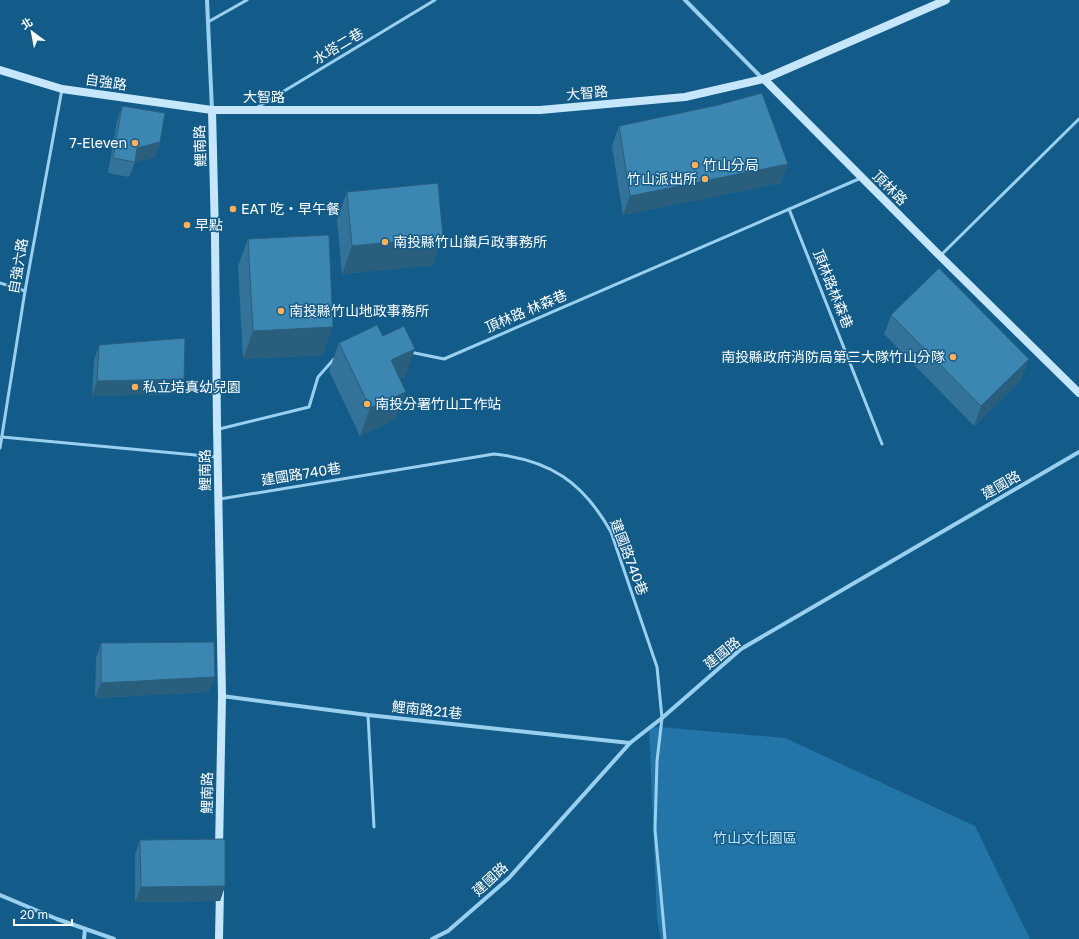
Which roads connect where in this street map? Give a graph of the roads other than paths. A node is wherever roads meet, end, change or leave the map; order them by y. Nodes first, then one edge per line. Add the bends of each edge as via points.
1 (207, 0) edge
2 (247, 0) edge
3 (434, 0) edge
4 (685, 0) edge
5 (946, 0) edge
6 (208, 22) junction
7 (0, 70) edge
8 (764, 79) junction
9 (62, 89) junction
10 (212, 110) junction
11 (252, 110) junction
12 (1079, 119) edge
13 (862, 177) junction
14 (789, 209) junction
15 (940, 256) junction
16 (0, 283) edge
17 (25, 291) junction
18 (409, 352) edge
19 (336, 358) dead end
20 (1079, 393) edge
21 (217, 430) junction
22 (2, 437) junction
23 (882, 444) dead end
24 (0, 448) edge
25 (1079, 452) edge
26 (218, 457) junction
27 (218, 499) junction
28 (222, 696) junction
29 (368, 715) junction
30 (662, 718) junction
31 (630, 743) junction
32 (374, 827) dead end
33 (219, 854) edge
34 (220, 885) edge
35 (0, 895) edge
36 (85, 929) junction
37 (84, 939) edge
38 (114, 939) edge
39 (219, 939) edge
40 (432, 939) edge
41 (665, 939) edge

1 - 6 street, 鯉南路
2 - 6 lane
3 - 11 lane, 水塔二巷
4 - 8 street, 頂林路
5 - 8 street, 大智路
6 - 10 street, 鯉南路
7 - 9 street, 自強路
8 - 11 street, 大智路 via 684,97 540,110
8 - 13 street, 頂林路
9 - 10 street, 自強路
9 - 17 lane, 自強六路
10 - 11 street, 大智路
10 - 21 street, 鯉南路
12 - 15 lane
13 - 14 lane, 頂林路 林森巷
13 - 15 street, 頂林路
14 - 18 lane, 頂林路 林森巷 via 444,359
14 - 23 lane, 頂林路林森巷
15 - 20 street, 頂林路
16 - 17 lane
17 - 22 lane, 自強六路
19 - 21 lane via 318,377 309,407
21 - 26 street, 鯉南路
22 - 24 lane, 自強六路
22 - 26 lane
25 - 30 street, 建國路 via 741,649
26 - 27 street, 鯉南路
27 - 28 street, 鯉南路
27 - 30 lane, 建國路740巷 via 494,454 518,457 547,467 582,492 602,516 611,532 657,667
28 - 29 street, 鯉南路21巷
28 - 33 street, 鯉南路
29 - 31 street, 鯉南路21巷
29 - 32 lane
30 - 31 street, 建國路
30 - 41 lane, 建國路740巷 via 657,761 655,830
31 - 40 street, 建國路 via 509,878 448,931
34 - 39 street
35 - 36 street
36 - 37 street
36 - 38 street

